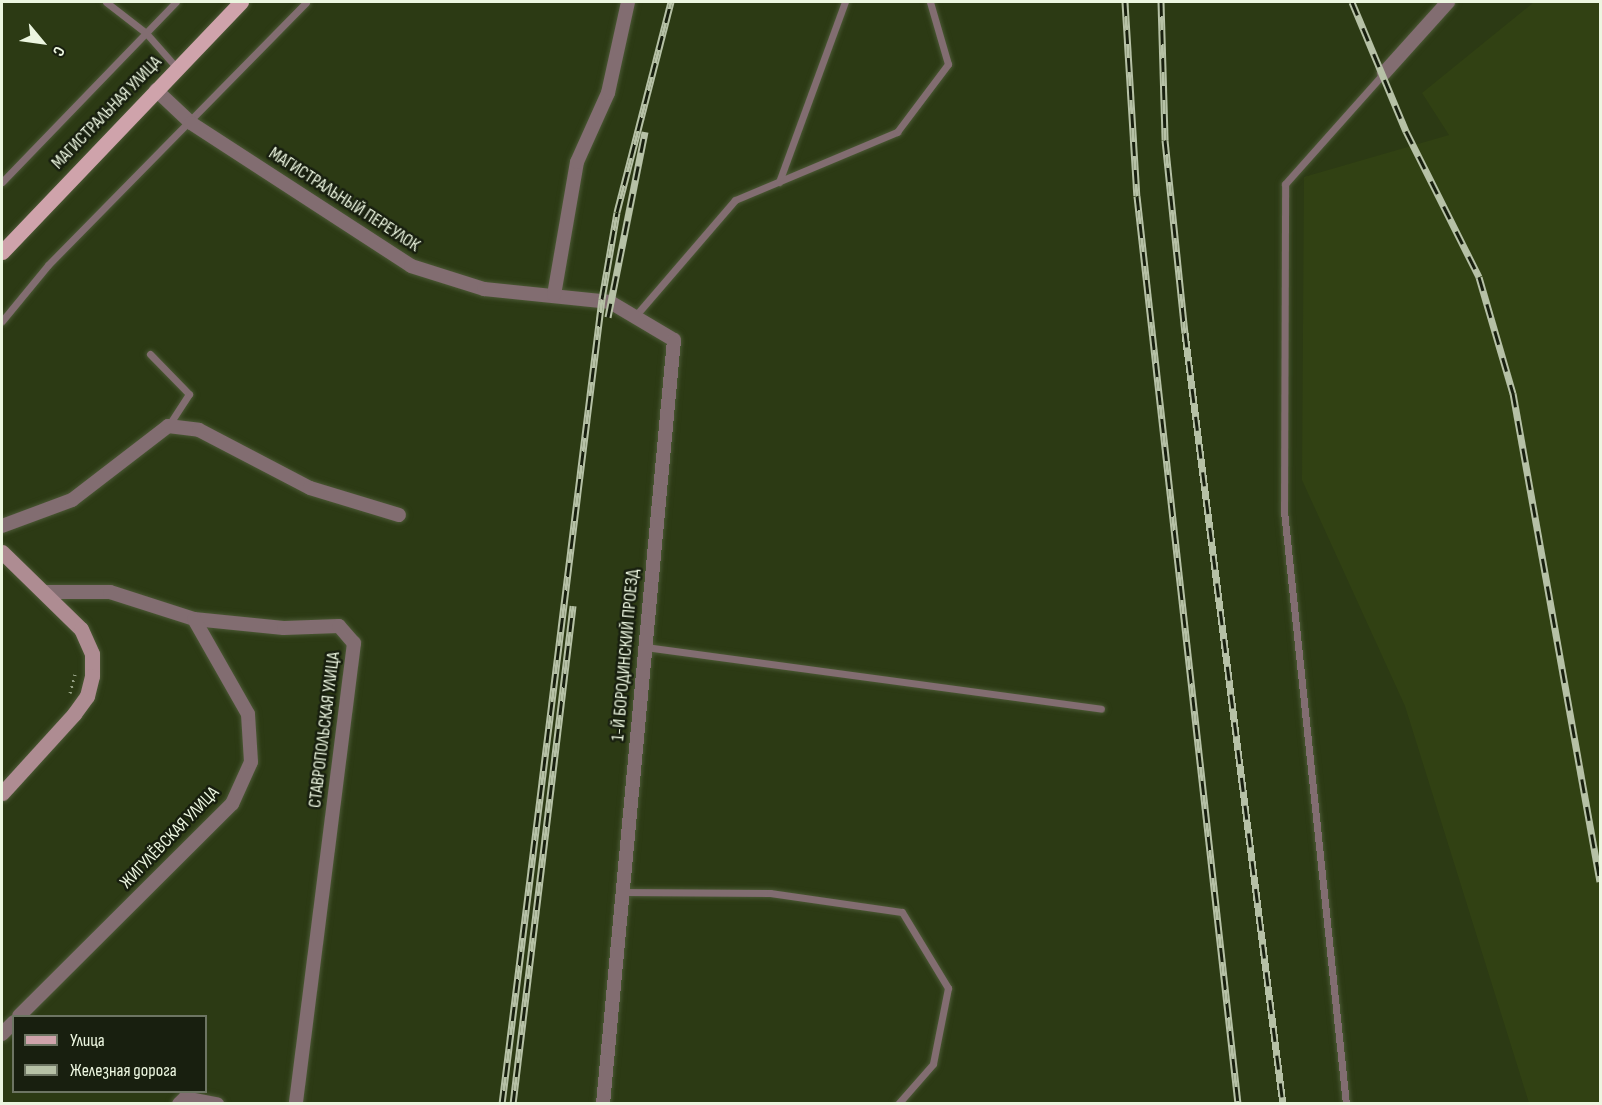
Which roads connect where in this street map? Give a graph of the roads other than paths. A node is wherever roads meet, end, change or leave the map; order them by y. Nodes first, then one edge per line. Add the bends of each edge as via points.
1 (106, 2) edge
2 (176, 2) edge
3 (241, 2) edge
4 (306, 2) edge
5 (628, 2) edge
6 (846, 2) edge
7 (930, 2) edge
8 (1448, 2) edge
9 (146, 33) junction
10 (177, 68) junction
11 (1384, 73) joint
12 (156, 90) junction
13 (191, 123) junction
14 (2, 182) edge
15 (779, 182) junction
16 (2, 252) edge
17 (554, 295) junction
18 (637, 315) junction
19 (2, 321) edge
20 (150, 354) dead end
21 (168, 426) junction
22 (399, 515) dead end
23 (2, 526) edge
24 (2, 552) edge
25 (46, 592) junction
26 (194, 619) junction
27 (645, 647) junction
28 (1101, 709) dead end
29 (2, 793) edge
30 (622, 892) junction
31 (22, 1015) edge
32 (179, 1104) edge
33 (217, 1104) edge
34 (296, 1104) edge
35 (603, 1104) edge
36 (898, 1104) edge
37 (1346, 1104) edge

1 - 9 lane
2 - 9 lane
3 - 10 main road, МАГИСТРАЛЬНАЯ УЛИЦА
4 - 13 lane
5 - 17 street via 608,93 577,162
6 - 15 lane
7 - 15 lane via 948,64 897,132
8 - 11 street
9 - 10 lane
9 - 14 lane
10 - 12 main road, МАГИСТРАЛЬНАЯ УЛИЦА
11 - 37 lane via 1285,184 1284,511
12 - 13 street, МАГИСТРАЛЬНЫЙ ПЕРЕУЛОК
12 - 16 main road, МАГИСТРАЛЬНАЯ УЛИЦА
13 - 17 street, МАГИСТРАЛЬНЫЙ ПЕРЕУЛОК via 411,266 484,289
13 - 19 lane via 48,265
15 - 18 lane via 735,200
17 - 18 street, 1-Й БОРОДИНСКИЙ ПРОЕЗД via 602,299
18 - 27 street, 1-Й БОРОДИНСКИЙ ПРОЕЗД via 674,340
20 - 21 lane via 189,394
21 - 22 street via 199,430 310,488
21 - 23 street via 72,500
24 - 25 street
25 - 26 street, СТАВРОПОЛЬСКАЯ УЛИЦА via 110,592
25 - 29 street via 81,629 92,654 92,676 87,696 74,714
26 - 31 street, ЖИГУЛЁВСКАЯ УЛИЦА via 248,714 250,762 232,804
26 - 34 street, СТАВРОПОЛЬСКАЯ УЛИЦА via 284,628 339,626 354,643
27 - 28 lane
27 - 30 street, 1-Й БОРОДИНСКИЙ ПРОЕЗД
30 - 35 street, 1-Й БОРОДИНСКИЙ ПРОЕЗД
30 - 36 lane via 770,893 902,912 948,988 933,1064
32 - 33 street via 185,1098

